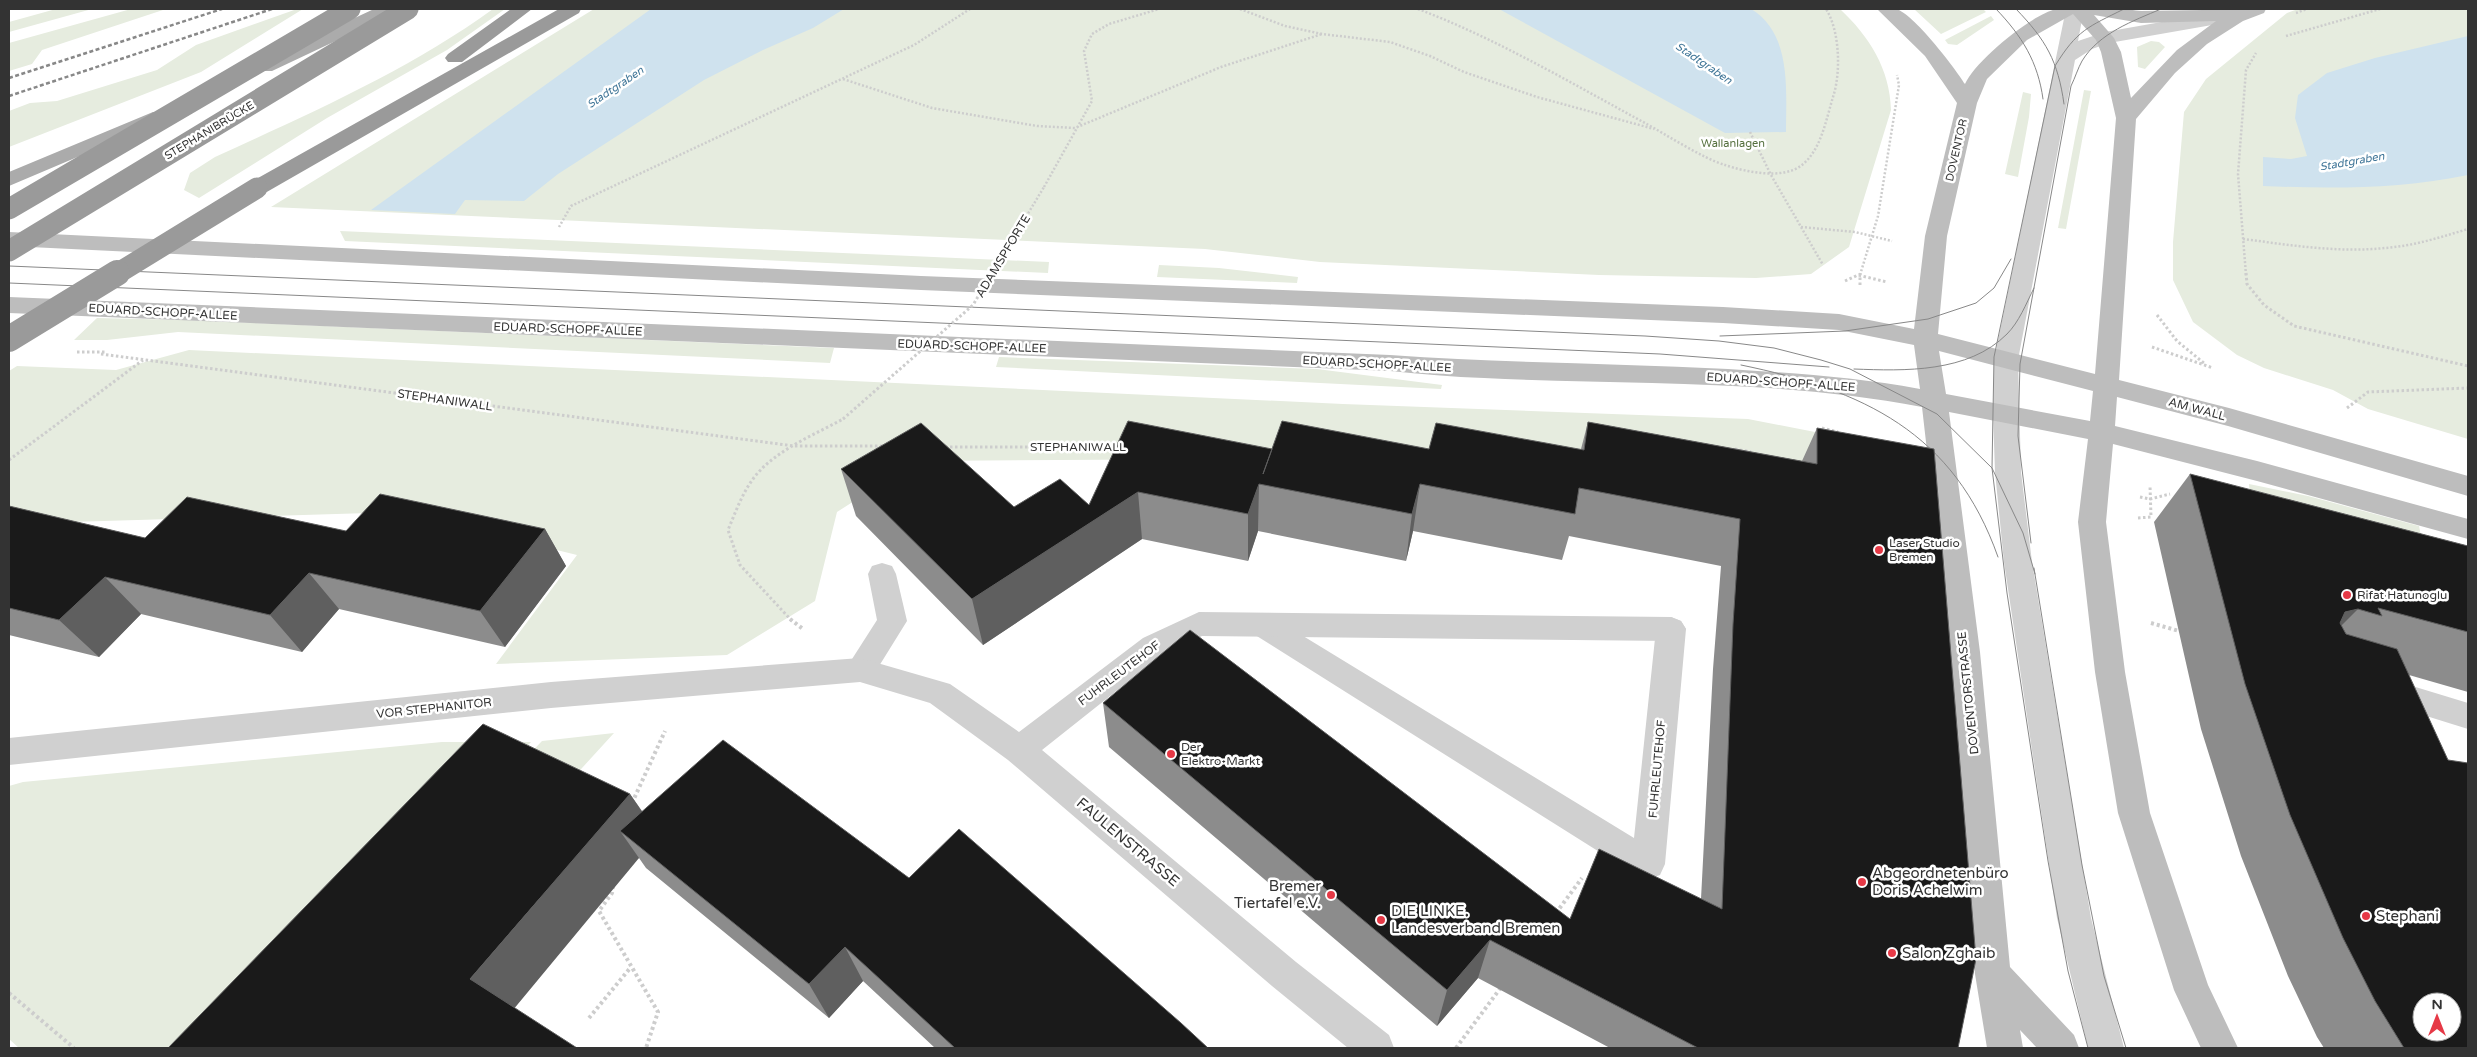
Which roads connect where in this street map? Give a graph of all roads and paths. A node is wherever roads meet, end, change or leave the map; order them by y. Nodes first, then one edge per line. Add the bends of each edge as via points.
1 (350, 9) edge
2 (388, 9) edge
3 (408, 9) edge
4 (523, 9) edge
5 (572, 9) edge
6 (970, 9) edge
7 (1159, 9) edge
8 (1240, 9) edge
9 (1418, 9) edge
10 (1826, 9) edge
11 (1886, 9) edge
12 (2070, 9) edge
13 (2077, 9) edge
14 (2094, 9) edge
15 (2380, 9) edge
16 (2251, 11) edge
17 (1322, 34) junction
18 (2285, 36) dead end
19 (2105, 38) junction
20 (2260, 47) dead end
21 (2066, 57) junction
22 (1895, 67) dead end
23 (843, 79) junction
24 (1967, 103) junction
25 (2126, 118) junction
26 (1075, 128) junction
27 (1660, 131) junction
28 (1750, 132) dead end
29 (1770, 174) junction
30 (9, 180) edge
31 (257, 188) junction
32 (9, 209) edge
33 (1801, 226) junction
34 (2468, 229) edge
35 (556, 231) dead end
36 (1855, 232) dead end
37 (2243, 239) junction
38 (9, 240) edge
39 (9, 251) edge
40 (1823, 265) dead end
41 (1858, 275) dead end
42 (9, 305) edge
43 (2156, 313) dead end
44 (9, 339) edge
45 (1925, 339) junction
46 (2151, 347) dead end
47 (96, 353) dead end
48 (143, 360) junction
49 (2006, 360) junction
50 (2468, 366) edge
51 (2106, 386) junction
52 (2468, 388) edge
53 (1935, 399) junction
54 (2346, 408) dead end
55 (2006, 414) junction
56 (2100, 432) junction
57 (794, 446) junction
58 (894, 446) edge
59 (944, 447) edge
60 (1123, 447) edge
61 (1730, 450) edge
62 (1758, 453) edge
63 (9, 460) edge
64 (2468, 486) edge
65 (2174, 494) dead end
66 (2150, 499) dead end
67 (2468, 529) edge
68 (882, 574) dead end
69 (1262, 625) junction
70 (860, 670) junction
71 (686, 682) junction
72 (2357, 683) edge
73 (2468, 716) edge
74 (1019, 750) junction
75 (9, 752) edge
76 (630, 807) dead end
77 (1609, 840) junction
78 (614, 883) dead end
79 (1552, 918) edge
80 (632, 966) junction
81 (1993, 974) junction
82 (1507, 980) edge
83 (9, 992) edge
84 (589, 1018) dead end
85 (74, 1048) edge
86 (646, 1048) edge
87 (1376, 1048) edge
88 (1456, 1048) edge
89 (2005, 1048) edge
90 (2061, 1048) edge
91 (2106, 1048) edge
92 (2220, 1048) edge

1 - 32 highway, bridge
2 - 30 main road via 196,99
3 - 39 highway, STEPHANIBRÜCKE, bridge
4 - 31 highway via 449,62
5 - 31 highway
6 - 23 path via 914,44
7 - 26 path, ADAMSPFORTE via 1109,24 1092,34 1084,51 1092,101
8 - 17 path via 1285,26
9 - 27 path via 1456,24
10 - 29 path via 1832,18 1837,50 1836,88 1816,149 1801,166
11 - 24 main road via 1926,45 1951,75
12 - 24 main road, DOVENTOR via 2034,27 2003,51 1978,77
13 - 19 main road
13 - 21 street
14 - 16 main road via 2141,17 2194,17
15 - 18 path
16 - 19 street
16 - 25 main road via 2200,40 2156,80
17 - 26 path via 1221,67
17 - 27 path via 1390,42 1537,97
19 - 21 street
19 - 25 main road
20 - 37 path via 2246,70 2243,101 2238,174
21 - 49 street
22 - 41 path via 1899,85 1874,237
23 - 26 path via 932,108 1037,126
23 - 35 path via 571,206
24 - 45 main road, DOVENTOR via 1933,252
25 - 51 main road
26 - 57 path, ADAMSPFORTE, bridge via 1044,187 973,305 843,419
27 - 29 path via 1724,165
28 - 29 path
29 - 33 path
31 - 44 highway, bridge
33 - 36 path
33 - 40 path
34 - 37 path via 2375,249 2310,248
37 - 50 path via 2247,284 2264,305 2294,326
38 - 45 main road via 922,283 1722,315 1839,322
42 - 53 main road, EDUARD-SCHOPF-ALLEE via 1390,363 1484,370 1675,375 1819,384
43 - 46 path via 2177,341 2207,366
45 - 49 main road, AM WALL
45 - 53 main road, DOVENTORSTRASSE
47 - 48 path, STEPHANIWALL
48 - 57 path, STEPHANIWALL
48 - 63 path
49 - 51 main road, AM WALL
49 - 55 street
51 - 56 main road
51 - 64 main road, AM WALL
52 - 54 path via 2368,392
53 - 55 main road
53 - 81 main road, DOVENTORSTRASSE via 1965,652
55 - 56 main road
55 - 91 street via 2010,502 2035,672 2074,918
56 - 67 main road via 2257,470
56 - 92 main road via 2092,522 2110,672 2134,813 2192,990
57 - 58 path, STEPHANIWALL
57 - 70 path via 762,469 743,497 728,530 740,565 791,620
59 - 60 path, STEPHANIWALL
61 - 62 path
65 - 66 path
68 - 70 street via 892,621
69 - 74 street, FUHRLEUTEHOF via 1199,624 1152,646
69 - 77 street, FUHRLEUTEHOF
69 - 77 street, FUHRLEUTEHOF via 1671,629 1648,864
70 - 71 street, VOR STEPHANITOR
70 - 74 street, FAULENSTRASSE via 939,693
71 - 75 street, VOR STEPHANITOR
71 - 76 path
72 - 73 street
74 - 87 street, FAULENSTRASSE
77 - 79 path
78 - 80 path via 612,893 599,911
80 - 84 path
80 - 86 path via 658,1012
81 - 89 main road, DOVENTORSTRASSE
81 - 90 main road
82 - 88 path
83 - 85 path

